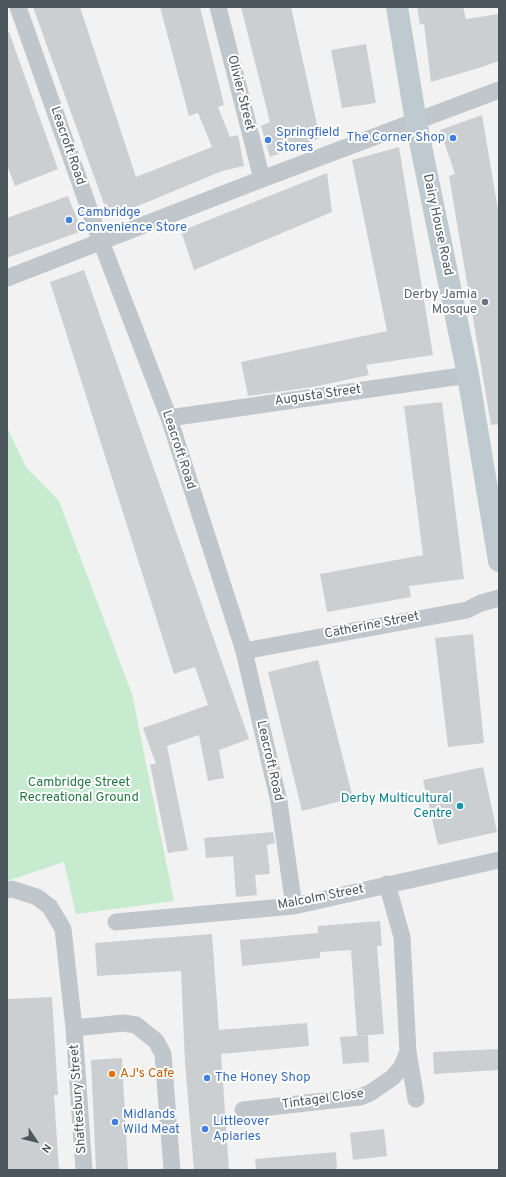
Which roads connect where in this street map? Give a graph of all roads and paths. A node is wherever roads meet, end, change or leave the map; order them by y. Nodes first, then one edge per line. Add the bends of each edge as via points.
1 (18, 7) edge
2 (218, 7) edge
3 (397, 7) edge
4 (499, 90) edge
5 (416, 122) junction
6 (262, 179) junction
7 (101, 242) junction
8 (7, 278) edge
9 (468, 375) junction
10 (168, 418) junction
11 (499, 561) edge
12 (499, 598) edge
13 (244, 650) junction
14 (499, 860) edge
15 (387, 884) junction
16 (7, 890) edge
17 (294, 906) junction
18 (116, 922) dead end
19 (74, 1028) junction
20 (408, 1052) junction
21 (416, 1099) dead end
22 (243, 1110) dead end
23 (84, 1170) edge
24 (172, 1170) edge

1 - 7 street, Leacroft Road
2 - 6 street, Olivier Street
3 - 5 street, Dairy House Road
4 - 5 street
5 - 6 street
5 - 9 street, Dairy House Road
6 - 7 street
7 - 8 street
7 - 10 street, Leacroft Road
9 - 10 street, Augusta Street
9 - 11 street, Dairy House Road
10 - 13 street, Leacroft Road
12 - 13 street, Catherine Street via 467,610
13 - 17 street, Leacroft Road via 279,802
14 - 15 street, Malcolm Street
15 - 17 street, Malcolm Street
15 - 20 street via 402,937
16 - 19 street, Shaftesbury Street via 12,889 37,897 50,907 63,929
17 - 18 street, Malcolm Street
19 - 23 street, Shaftesbury Street
19 - 24 street, Shaftesbury Street via 124,1022 136,1025 156,1041 164,1054
20 - 21 street
20 - 22 street, Tintagel Close via 392,1078 360,1097

